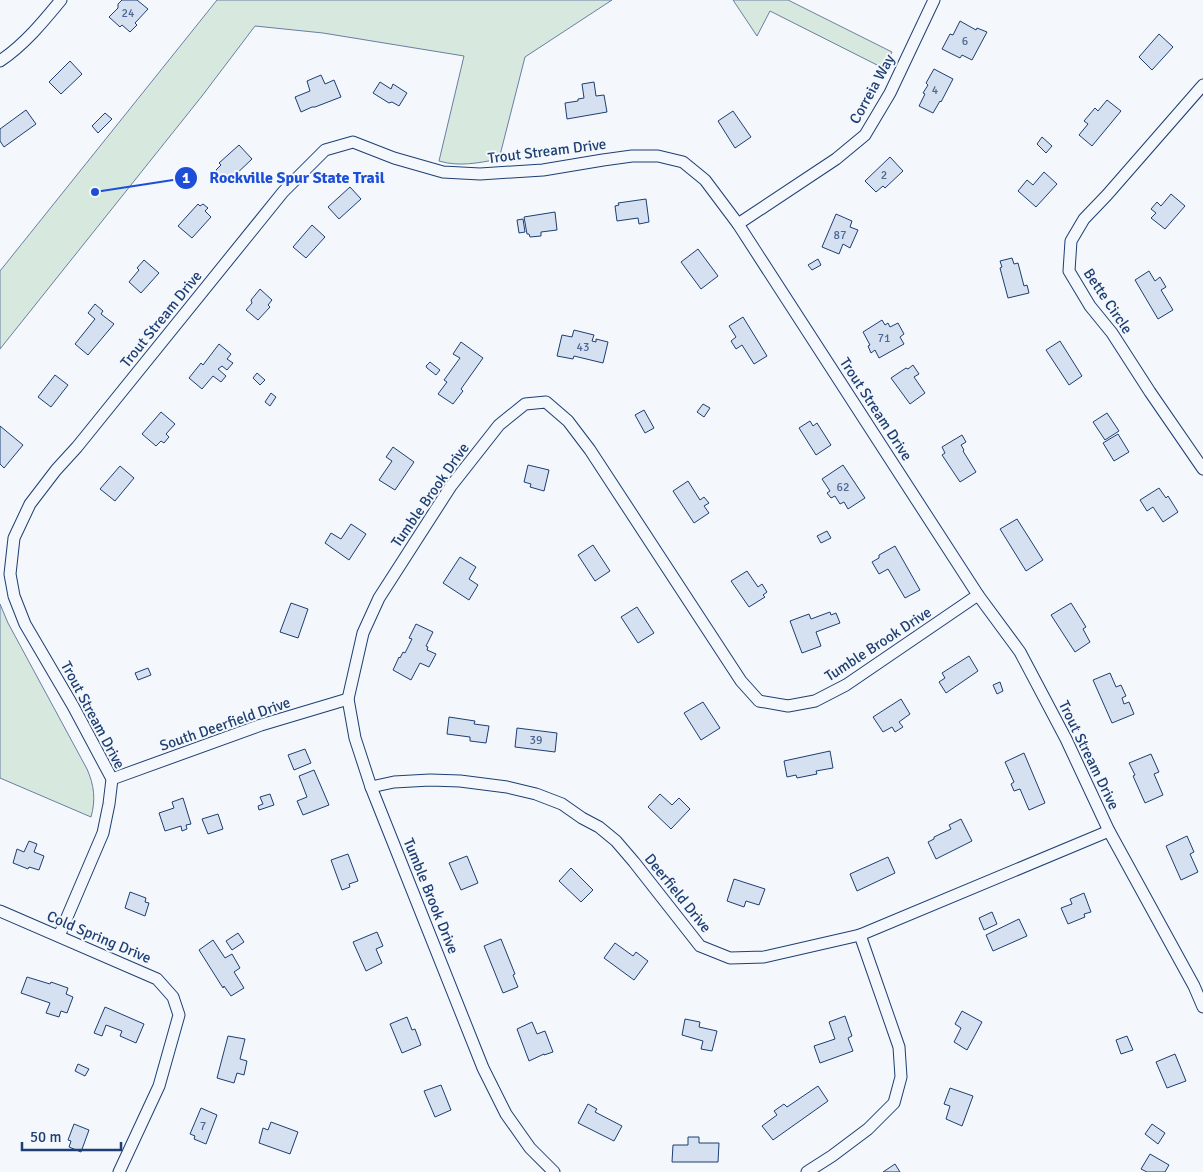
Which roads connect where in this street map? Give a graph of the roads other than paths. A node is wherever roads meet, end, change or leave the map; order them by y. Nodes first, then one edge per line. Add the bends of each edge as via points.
1 (61, 0) edge
2 (934, 0) edge
3 (0, 61) edge
4 (1203, 84) edge
5 (738, 224) junction
6 (1203, 469) edge
7 (978, 595) junction
8 (348, 699) junction
9 (112, 779) junction
10 (371, 787) junction
11 (1109, 831) junction
12 (0, 911) edge
13 (860, 935) junction
14 (59, 936) junction
15 (1203, 1007) edge
16 (118, 1172) edge
17 (554, 1172) edge
18 (807, 1172) edge

1 - 3 street via 43,22
2 - 5 street, Correia Way via 890,93 865,135 836,159
4 - 6 street, Bette Circle via 1084,219 1071,241 1069,271
5 - 7 street, Trout Stream Drive
5 - 9 street, Trout Stream Drive via 705,180 683,162 658,156 632,156 543,170 480,174 443,172 353,142 325,150 283,192 56,470 30,504 14,538 10,574 25,624
7 - 8 street, Tumble Brook Drive via 846,685 815,700 788,706 759,701 741,681 568,421 546,402 525,404 499,425 451,486 380,598 363,633
7 - 11 street, Trout Stream Drive via 1020,652
8 - 9 street, South Deerfield Drive via 261,725
8 - 10 street, Tumble Brook Drive via 355,738
9 - 14 street, Trout Stream Drive via 103,833
10 - 13 street, Deerfield Drive via 394,782 460,781 507,787 562,804 616,840 700,946 730,958 764,957
10 - 17 street, Tumble Brook Drive via 484,1068 506,1114 530,1148
11 - 13 street, Deerfield Drive
11 - 15 street, Trout Stream Drive
12 - 14 street, Cold Spring Drive
13 - 18 street via 899,1047 901,1076 894,1102 868,1129
14 - 16 street, Cold Spring Drive via 157,979 172,997 179,1014 159,1086

